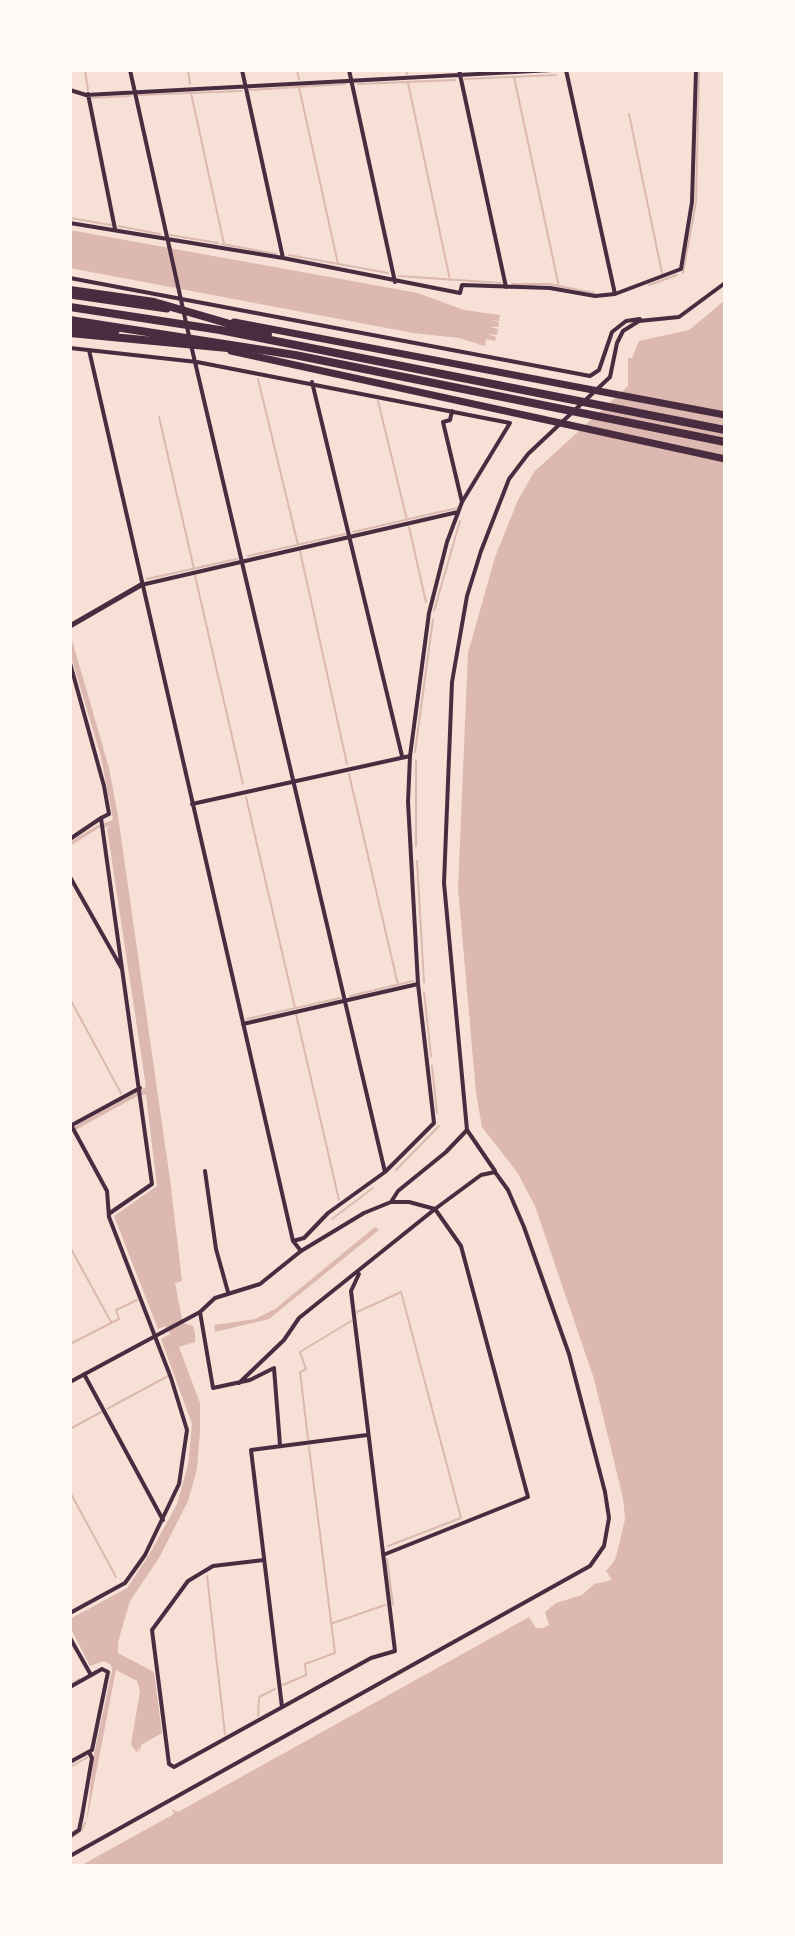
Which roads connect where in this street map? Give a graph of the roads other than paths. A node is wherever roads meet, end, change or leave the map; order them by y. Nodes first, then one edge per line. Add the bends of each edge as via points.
1 (130, 70) edge
2 (242, 70) edge
3 (349, 70) edge
4 (552, 70) edge
5 (566, 70) edge
6 (696, 70) edge
7 (460, 72) edge
8 (351, 81) junction
9 (245, 86) junction
10 (70, 90) edge
11 (135, 91) junction
12 (88, 94) junction
13 (70, 223) edge
14 (115, 230) junction
15 (166, 241) junction
16 (283, 258) junction
17 (70, 278) edge
18 (395, 282) junction
19 (725, 283) edge
20 (506, 287) junction
21 (70, 293) edge
22 (615, 294) junction
23 (178, 296) junction
24 (70, 307) edge
25 (183, 312) junction
26 (647, 321) junction
27 (70, 323) edge
28 (70, 333) edge
29 (190, 342) junction
30 (300, 346) junction
31 (70, 348) edge
32 (89, 350) junction
33 (197, 362) junction
34 (342, 364) junction
35 (312, 382) junction
36 (452, 411) junction
37 (725, 415) edge
38 (725, 430) edge
39 (725, 442) edge
40 (725, 459) edge
41 (462, 502) junction
42 (458, 512) junction
43 (350, 537) junction
44 (244, 561) junction
45 (141, 585) junction
46 (70, 626) edge
47 (70, 663) edge
48 (402, 756) junction
49 (410, 756) junction
50 (295, 780) junction
51 (192, 804) junction
52 (101, 823) junction
53 (70, 839) edge
54 (70, 877) edge
55 (123, 971) junction
56 (418, 984) junction
57 (345, 1000) junction
58 (243, 1024) junction
59 (140, 1088) junction
60 (70, 1125) edge
61 (467, 1130) junction
62 (205, 1171) dead end
63 (385, 1172) junction
64 (495, 1172) junction
65 (391, 1202) junction
66 (435, 1209) junction
67 (109, 1214) junction
68 (293, 1241) junction
69 (301, 1251) junction
70 (360, 1271) junction
71 (228, 1292) junction
72 (200, 1312) junction
73 (156, 1338) junction
74 (84, 1374) junction
75 (70, 1382) edge
76 (239, 1383) junction
77 (367, 1435) junction
78 (280, 1445) junction
79 (164, 1520) junction
80 (382, 1555) junction
81 (264, 1560) junction
82 (70, 1613) edge
83 (70, 1638) edge
84 (91, 1675) junction
85 (70, 1687) edge
86 (282, 1707) junction
87 (89, 1752) junction
88 (70, 1762) edge
89 (70, 1836) edge
90 (70, 1856) edge

1 - 11 street
2 - 9 street
3 - 8 street
4 - 7 street
5 - 22 street
6 - 22 street via 692,202 681,269
7 - 8 street
7 - 20 street
8 - 9 street
8 - 18 street
9 - 11 street
9 - 16 street
10 - 12 street
11 - 12 street
11 - 15 street
12 - 14 street
13 - 14 street
14 - 15 street
15 - 16 street
15 - 23 street
16 - 18 street
17 - 23 street
18 - 20 street via 460,293 462,285
19 - 26 street via 679,317
20 - 22 street
21 - 25 highway
21 - 30 highway via 154,302
23 - 25 street
23 - 26 street via 590,376 599,370 612,332 634,318
24 - 30 highway
25 - 29 street
25 - 37 highway
26 - 61 street via 623,331 610,377 528,454 509,479 464,608 451,695 444,883
27 - 29 highway
27 - 34 highway via 204,339
28 - 34 highway
29 - 33 street
29 - 40 highway
30 - 38 highway
31 - 32 street
32 - 33 street
32 - 45 street
33 - 35 street
33 - 44 street
34 - 39 highway
35 - 36 street
35 - 43 street
36 - 41 street via 450,420 443,422
36 - 41 street via 510,423
41 - 42 street
42 - 43 street
42 - 49 street via 433,590
43 - 44 street
43 - 48 street
44 - 45 street
44 - 50 street
45 - 46 street
45 - 51 street
47 - 52 street via 104,786 109,814
48 - 49 street
48 - 50 street
49 - 56 street
50 - 51 street
50 - 57 street
51 - 58 street
52 - 53 street
52 - 55 street
54 - 55 street
55 - 59 street
56 - 57 street
56 - 63 street via 434,1123
57 - 58 street
57 - 63 street
58 - 68 street
59 - 60 street
59 - 67 street via 152,1184
60 - 67 street via 107,1191
61 - 64 street
61 - 65 street
62 - 71 street
63 - 68 street via 328,1213 304,1238
64 - 66 street via 481,1175
64 - 90 street via 524,1227 569,1354 609,1518 601,1555 590,1566
65 - 66 street
65 - 69 street
66 - 70 street
66 - 80 street via 461,1246 528,1497
67 - 73 street
68 - 69 street
69 - 71 street via 260,1284
70 - 76 street via 299,1318
70 - 77 street via 351,1291
71 - 72 street
72 - 73 street
72 - 76 street via 213,1388
73 - 74 street
73 - 79 street via 187,1430 179,1484
74 - 75 street
74 - 79 street
76 - 78 street via 274,1368
77 - 78 street
77 - 80 street
78 - 81 street via 251,1450 250,1456
79 - 82 street via 125,1583
80 - 86 street via 395,1651 371,1658
81 - 86 street
81 - 86 street via 213,1566 188,1581 152,1630 169,1764 174,1767
83 - 84 street
84 - 85 street
84 - 87 street via 108,1672
87 - 88 street
87 - 89 street via 79,1830

